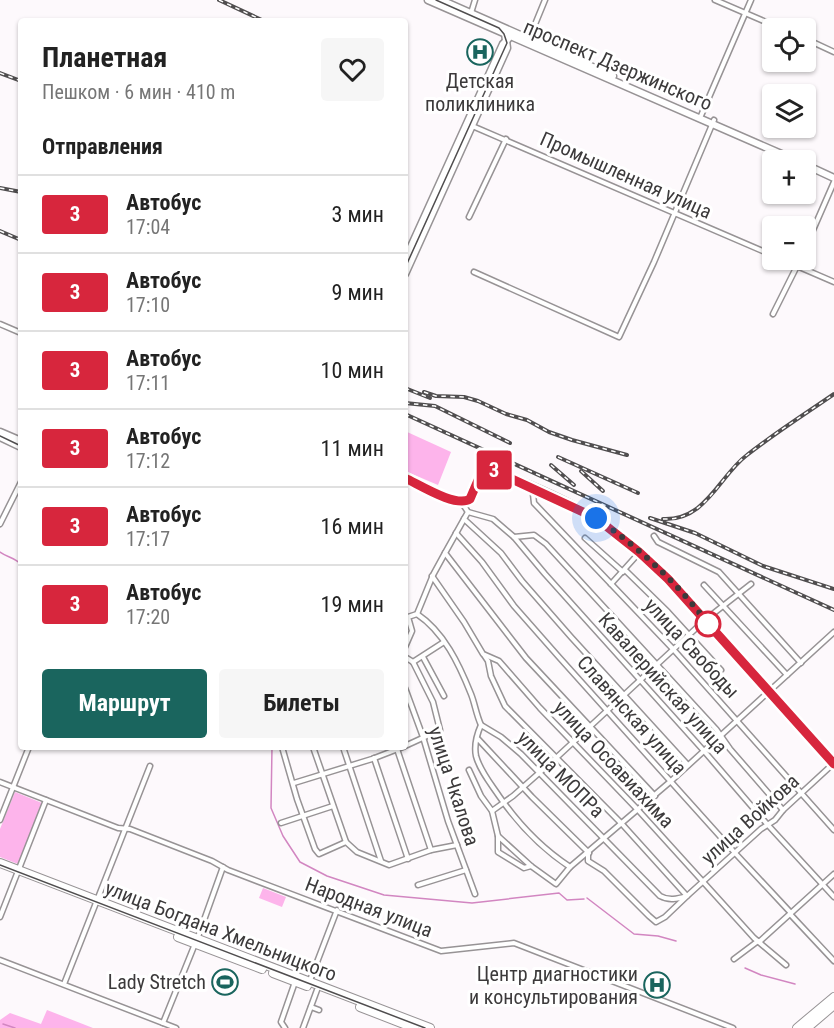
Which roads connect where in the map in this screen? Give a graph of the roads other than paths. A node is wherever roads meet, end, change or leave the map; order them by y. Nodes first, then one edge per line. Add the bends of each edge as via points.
1 (428, 0) edge
2 (441, 0) edge
3 (475, 0) edge
4 (545, 0) edge
5 (715, 0) edge
6 (751, 0) edge
7 (471, 13) junction
8 (746, 13) junction
9 (762, 20) edge
10 (498, 28) junction
11 (525, 39) junction
12 (507, 40) junction
13 (816, 44) edge
14 (834, 52) edge
15 (701, 117) junction
16 (713, 122) junction
17 (470, 125) junction
18 (506, 139) junction
19 (773, 150) edge
20 (777, 150) edge
21 (816, 168) edge
22 (834, 178) edge
23 (675, 213) junction
24 (469, 217) dead end
25 (816, 222) edge
26 (762, 251) edge
27 (408, 254) edge
28 (408, 267) edge
29 (795, 270) edge
30 (806, 270) edge
31 (474, 272) dead end
32 (834, 282) edge
33 (774, 314) dead end
34 (0, 324) edge
35 (18, 332) edge
36 (0, 432) edge
37 (0, 437) edge
38 (18, 440) edge
39 (18, 446) edge
40 (408, 479) edge
41 (18, 488) edge
42 (534, 488) junction
43 (462, 503) junction
44 (468, 512) junction
45 (465, 520) junction
46 (0, 524) edge
47 (456, 533) junction
48 (654, 536) dead end
49 (514, 537) junction
50 (585, 538) dead end
51 (639, 552) junction
52 (445, 553) junction
53 (624, 571) junction
54 (432, 576) junction
55 (611, 584) junction
56 (751, 584) dead end
57 (704, 585) dead end
58 (739, 593) junction
59 (723, 606) junction
60 (417, 614) junction
61 (408, 616) edge
62 (705, 620) junction
63 (408, 621) edge
64 (834, 632) edge
65 (690, 634) junction
66 (408, 640) edge
67 (444, 642) junction
68 (673, 649) junction
69 (423, 657) junction
70 (408, 659) edge
71 (490, 659) junction
72 (413, 662) junction
73 (801, 663) junction
74 (656, 665) junction
75 (721, 670) dead end
76 (787, 675) junction
77 (640, 680) junction
78 (768, 690) junction
79 (408, 696) edge
80 (444, 696) dead end
81 (623, 696) junction
82 (607, 710) junction
83 (737, 720) junction
84 (481, 724) junction
85 (589, 727) junction
86 (721, 735) junction
87 (423, 737) junction
88 (477, 738) junction
89 (573, 742) junction
90 (408, 744) edge
91 (28, 750) edge
92 (283, 750) edge
93 (314, 750) edge
94 (344, 750) edge
95 (392, 750) edge
96 (398, 750) edge
97 (704, 751) junction
98 (374, 758) junction
99 (556, 758) junction
100 (834, 764) edge
101 (688, 765) junction
102 (150, 766) dead end
103 (350, 766) junction
104 (469, 770) dead end
105 (540, 772) junction
106 (322, 775) junction
107 (0, 782) edge
108 (671, 782) junction
109 (294, 783) junction
110 (13, 787) junction
111 (523, 788) junction
112 (801, 793) junction
113 (655, 796) junction
114 (46, 800) junction
115 (503, 802) junction
116 (333, 806) junction
117 (638, 810) junction
118 (783, 810) junction
119 (492, 811) junction
120 (303, 816) junction
121 (0, 820) edge
122 (281, 823) dead end
123 (622, 824) junction
124 (767, 824) junction
125 (125, 828) junction
126 (834, 830) edge
127 (498, 836) junction
128 (605, 840) junction
129 (346, 842) junction
130 (457, 844) junction
131 (431, 850) junction
132 (589, 853) junction
133 (735, 853) junction
134 (408, 859) junction
135 (382, 861) junction
136 (0, 863) edge
137 (531, 866) junction
138 (223, 867) junction
139 (570, 867) junction
140 (0, 869) edge
141 (466, 870) junction
142 (17, 873) junction
143 (834, 874) edge
144 (703, 881) junction
145 (823, 884) junction
146 (418, 885) dead end
147 (475, 894) dead end
148 (686, 895) junction
149 (834, 897) edge
150 (96, 903) junction
151 (336, 910) junction
152 (791, 913) junction
153 (0, 917) edge
154 (195, 941) junction
155 (759, 941) junction
156 (734, 959) dead end
157 (0, 960) edge
158 (834, 962) edge
159 (786, 965) dead end
160 (295, 982) junction
161 (64, 984) junction
162 (308, 984) junction
163 (317, 990) junction
164 (834, 997) edge
165 (834, 1005) edge
166 (311, 1007) junction
167 (319, 1010) dead end
168 (163, 1023) junction
169 (809, 1024) edge
170 (176, 1028) edge
171 (285, 1028) edge
172 (303, 1028) edge
173 (414, 1028) edge
174 (430, 1028) edge
175 (733, 1028) edge
176 (797, 1028) edge

1 - 10 main road, проспект Дзержинского
2 - 7 main road, проспект Дзержинского
3 - 7 street
4 - 11 street
5 - 8 street
6 - 8 street
7 - 10 main road, проспект Дзержинского
8 - 9 street
8 - 15 street
10 - 11 main road, проспект Дзержинского
10 - 12 main road, проспект Дзержинского
10 - 12 main road
11 - 12 main road
11 - 12 main road
11 - 15 main road, проспект Дзержинского
12 - 17 main road
13 - 14 street
15 - 16 main road, проспект Дзержинского
16 - 19 main road, проспект Дзержинского
16 - 20 main road, проспект Дзержинского
16 - 23 street
17 - 18 street, Промышленная улица
17 - 27 main road
17 - 28 main road
18 - 23 street, Промышленная улица
18 - 24 street
21 - 22 main road, проспект Дзержинского
22 - 25 street
23 - 26 street, Промышленная улица
23 - 31 street via 620,337
29 - 33 street
30 - 32 street
34 - 35 street
36 - 38 main road
37 - 39 main road
40 - 43 main road
41 - 46 street
42 - 43 main road via 487,468 472,496
42 - 51 main road via 596,518
42 - 55 street, улица Свободы via 534,503
43 - 44 street
44 - 45 street
44 - 49 street, Кавалерийская улица via 493,519
45 - 47 street
45 - 81 street via 501,553
47 - 52 street
47 - 82 street, Славянская улица via 514,606
48 - 58 street via 658,542 719,572
49 - 74 street via 534,535 546,544
49 - 77 street, Кавалерийская улица
50 - 53 street
51 - 53 street
51 - 62 main road
52 - 54 street
52 - 85 street via 526,658
53 - 55 street
53 - 65 street
54 - 60 street
54 - 71 street, улица Осоавиахима
55 - 68 street, улица Свободы
56 - 58 street
57 - 59 street
58 - 59 street
58 - 73 street
59 - 62 street
59 - 76 street
60 - 61 street
60 - 67 street via 434,627
62 - 65 street
62 - 78 main road
63 - 66 street via 412,631
64 - 73 street
65 - 68 street
65 - 75 street
67 - 69 street
67 - 84 street via 471,692
68 - 74 street
68 - 83 street, улица Свободы
69 - 72 street
69 - 80 street
70 - 72 street
71 - 89 street, улица Осоавиахима via 499,661
71 - 99 street via 491,675 505,706
72 - 87 street via 433,702 440,730
73 - 76 street
74 - 77 street
74 - 86 street
76 - 78 street
77 - 81 street
77 - 97 street, Кавалерийская улица
78 - 83 street
78 - 100 main road
79 - 87 street, улица Чкалова
81 - 82 street
81 - 101 street
82 - 85 street
82 - 108 street, Славянская улица
83 - 86 street
83 - 112 street, улица Свободы
84 - 88 street
84 - 105 street, улица МОПРа via 501,736
85 - 89 street
85 - 113 street
86 - 97 street
86 - 118 street
87 - 90 street
87 - 130 street, улица Чкалова
88 - 111 street
88 - 115 street via 478,761
89 - 99 street
89 - 117 street, улица Осоавиахима
91 - 110 street
92 - 109 street
93 - 106 street
94 - 103 street
95 - 98 street
96 - 131 street
97 - 101 street
97 - 124 street, Кавалерийская улица
98 - 103 street
98 - 134 street
99 - 105 street
99 - 123 street
100 - 112 street, улица Войкова
101 - 108 street
102 - 125 street
103 - 106 street
103 - 135 street
104 - 119 street
105 - 111 street
105 - 128 street, улица МОПРа
106 - 109 street
106 - 116 street
107 - 110 street, Народная улица
108 - 113 street
108 - 133 street, Славянская улица
109 - 120 street
110 - 114 street, Народная улица
110 - 121 street
111 - 115 street
111 - 132 street
112 - 118 street, улица Войкова
112 - 126 street, улица Свободы
113 - 117 street
114 - 125 street, Народная улица
114 - 142 street
115 - 119 street
115 - 139 street via 535,840
116 - 120 street
116 - 129 street
117 - 123 street
117 - 144 street, улица Осоавиахима
118 - 124 street, улица Войкова
119 - 127 street
120 - 122 street
120 - 129 street via 319,854
123 - 128 street
123 - 148 street
124 - 133 street, улица Войкова
124 - 145 street, Кавалерийская улица
125 - 138 street, Народная улица
125 - 150 street
127 - 137 street
127 - 137 street via 499,854 524,868
128 - 132 street
128 - 148 street, улица МОПРа via 660,896 669,899
129 - 135 street via 357,852
130 - 131 street
130 - 141 street, улица Чкалова
131 - 134 street
132 - 139 street
132 - 148 street, улица Войкова via 588,861 656,922
133 - 144 street, улица Войкова
133 - 152 street, Славянская улица
134 - 135 street via 389,865
136 - 142 highway, улица Богдана Хмельницкого
137 - 139 street via 556,884
138 - 151 street, Народная улица
138 - 154 street
140 - 142 highway, улица Богдана Хмельницкого
141 - 146 street
141 - 147 street, улица Чкалова
142 - 150 highway, улица Богдана Хмельницкого
142 - 153 street
143 - 145 street
144 - 148 street, улица Войкова
144 - 155 street, улица Осоавиахима
145 - 149 street, Кавалерийская улица
145 - 152 street
150 - 154 highway, улица Богдана Хмельницкого
150 - 161 street
151 - 162 street
151 - 175 street, Народная улица via 441,951 514,943
152 - 155 street
152 - 158 street, Славянская улица
154 - 160 highway, улица Богдана Хмельницкого
154 - 162 highway, улица Богдана Хмельницкого
154 - 168 street
155 - 156 street
155 - 159 street, улица Осоавиахима
157 - 161 street
160 - 162 highway, улица Богдана Хмельницкого
160 - 171 street via 281,1022
161 - 168 street
162 - 163 highway, улица Богдана Хмельницкого
162 - 174 highway, улица Богдана Хмельницкого
163 - 166 street
163 - 173 highway, улица Богдана Хмельницкого
164 - 169 highway
165 - 169 highway
166 - 167 street
166 - 172 street
168 - 170 street
169 - 176 highway

